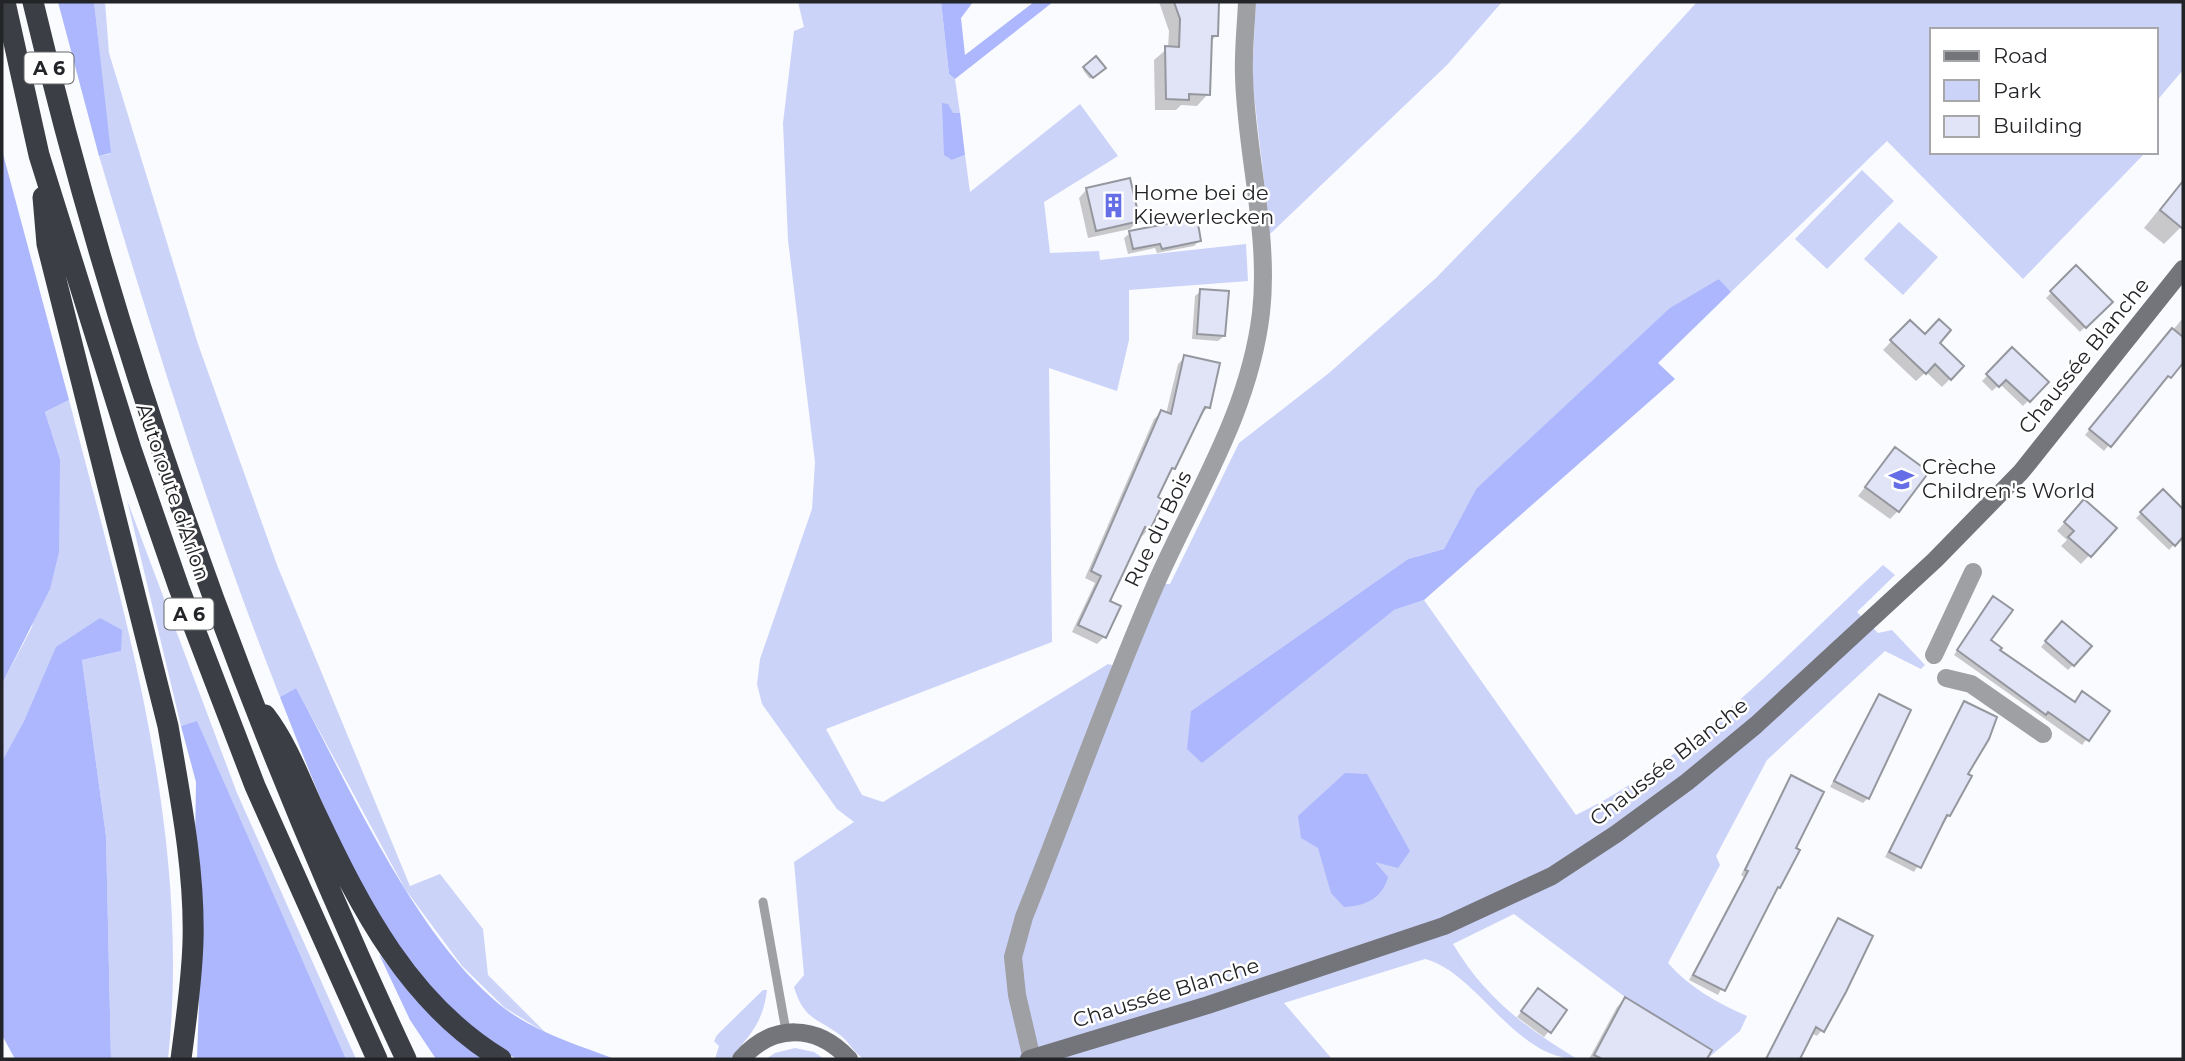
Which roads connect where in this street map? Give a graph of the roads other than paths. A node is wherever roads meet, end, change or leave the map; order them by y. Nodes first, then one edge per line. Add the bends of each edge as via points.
1 (5, 2) edge
2 (33, 2) edge
3 (1247, 2) edge
4 (39, 155) junction
5 (2183, 270) edge
6 (1973, 572) dead end
7 (1934, 654) dead end
8 (1946, 678) dead end
9 (247, 692) junction
10 (2043, 734) dead end
11 (763, 902) dead end
12 (786, 1031) junction
13 (181, 1059) edge
14 (377, 1059) edge
15 (406, 1059) edge
16 (500, 1059) edge
17 (741, 1059) edge
18 (849, 1059) edge
19 (1030, 1059) edge

1 - 4 highway, Autoroute d'Arlon / A 6
2 - 9 highway, Autoroute d'Arlon / A 6 via 109,292 199,564
3 - 19 street, Rue du Bois via 1244,76 1261,243 1261,310 1251,370 1228,436 1120,667 1024,917 1013,957
4 - 13 highway via 47,244 168,726 178,788 193,940
4 - 14 highway, Autoroute d'Arlon / A 6 via 131,449 216,686 303,897
5 - 19 main road, Chaussée Blanche via 2021,472 1935,560 1756,725 1616,834 1552,876 1444,926
6 - 7 street
8 - 10 street via 1971,684
9 - 15 highway, Autoroute d'Arlon / A 6
9 - 16 highway, A 6 via 283,739 349,883 387,950 444,1016 472,1042
11 - 12 lane
12 - 17 main road via 768,1037
12 - 18 main road via 821,1036

